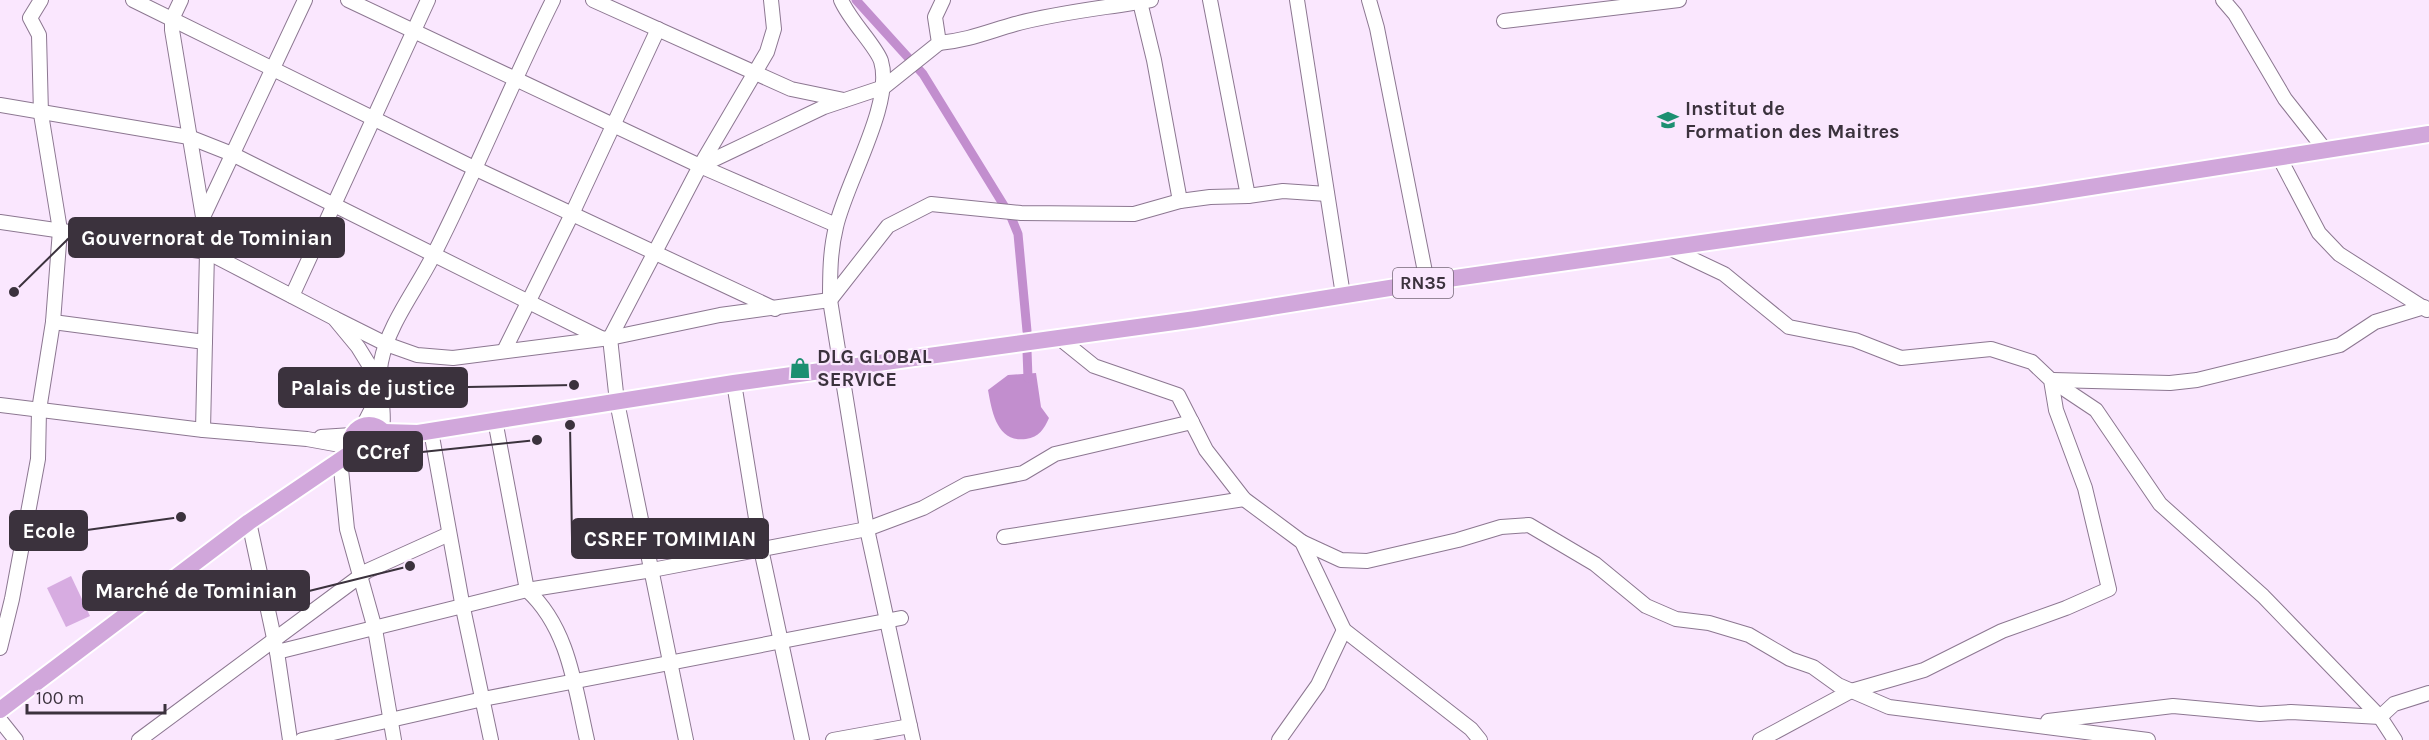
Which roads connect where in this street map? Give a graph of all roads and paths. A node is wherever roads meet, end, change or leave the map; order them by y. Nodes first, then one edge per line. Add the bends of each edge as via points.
1 (41, 0) edge
2 (133, 0) edge
3 (181, 0) edge
4 (305, 0) edge
5 (348, 0) edge
6 (428, 0) edge
7 (553, 0) edge
8 (593, 0) edge
9 (771, 0) edge
10 (841, 0) edge
11 (943, 0) edge
12 (1210, 0) edge
13 (1297, 0) edge
14 (1369, 0) edge
15 (1680, 0) edge
16 (2223, 0) edge
17 (1145, 1) edge
18 (172, 19) junction
19 (1504, 21) dead end
20 (658, 29) junction
21 (414, 30) junction
22 (939, 43) junction
23 (273, 68) junction
24 (754, 73) junction
25 (514, 77) junction
26 (884, 87) junction
27 (846, 100) junction
28 (0, 105) edge
29 (41, 114) junction
30 (373, 118) junction
31 (614, 124) junction
32 (2429, 135) edge
33 (189, 137) junction
34 (2326, 151) junction
35 (232, 154) junction
36 (2279, 157) junction
37 (700, 166) junction
38 (474, 168) junction
39 (1327, 194) junction
40 (1248, 196) junction
41 (1180, 201) junction
42 (333, 205) junction
43 (572, 214) junction
44 (203, 217) junction
45 (0, 222) edge
46 (836, 225) junction
47 (60, 230) junction
48 (1669, 248) junction
49 (207, 252) junction
50 (656, 252) junction
51 (434, 256) junction
52 (1427, 282) junction
53 (1342, 295) junction
54 (292, 296) junction
55 (830, 300) junction
56 (530, 301) junction
57 (775, 309) junction
58 (2426, 309) edge
59 (334, 318) junction
60 (53, 322) junction
61 (1059, 337) junction
62 (605, 338) junction
63 (205, 342) junction
64 (386, 344) junction
65 (504, 351) junction
66 (841, 368) junction
67 (2051, 380) junction
68 (734, 383) junction
69 (379, 387) junction
70 (617, 402) junction
71 (0, 405) edge
72 (39, 410) junction
73 (495, 420) junction
74 (1192, 422) junction
75 (203, 430) junction
76 (383, 431) junction
77 (424, 432) junction
78 (357, 444) junction
79 (384, 454) junction
80 (341, 469) junction
81 (318, 477) junction
82 (1244, 499) junction
83 (249, 522) junction
84 (867, 529) junction
85 (448, 534) junction
86 (1004, 537) dead end
87 (1302, 542) junction
88 (761, 549) junction
89 (652, 570) junction
90 (362, 576) junction
91 (527, 591) junction
92 (6, 598) edge
93 (463, 608) junction
94 (894, 620) junction
95 (375, 630) junction
96 (1344, 630) junction
97 (782, 640) junction
98 (276, 646) junction
99 (0, 648) edge
100 (670, 663) junction
101 (574, 681) junction
102 (1851, 691) junction
103 (2429, 693) edge
104 (483, 699) junction
105 (0, 710) edge
106 (2380, 717) junction
107 (0, 720) edge
108 (392, 720) junction
109 (2016, 724) junction
110 (912, 733) edge
111 (16, 740) edge
112 (139, 740) edge
113 (290, 740) edge
114 (302, 740) edge
115 (394, 740) edge
116 (491, 740) edge
117 (587, 740) edge
118 (686, 740) edge
119 (802, 740) edge
120 (833, 740) edge
121 (1280, 740) edge
122 (1480, 740) edge
123 (1760, 740) edge
124 (2148, 740) edge
125 (2395, 740) edge

1 - 29 street via 30,18 39,35
2 - 18 street
3 - 18 street
4 - 23 street
5 - 21 street
6 - 21 street
7 - 25 street
8 - 20 street
9 - 24 street via 774,29
10 - 26 street via 848,16 881,60
11 - 22 street via 936,17
12 - 40 street
13 - 39 street
14 - 52 street
15 - 19 street
16 - 34 street via 2285,99
17 - 22 street via 1014,24 966,41
17 - 41 street
18 - 23 street
18 - 33 street
20 - 24 street
20 - 31 street
21 - 25 street
21 - 30 street
22 - 26 street
23 - 30 street
23 - 35 street
24 - 27 street via 791,89
24 - 37 street
25 - 31 street
25 - 38 street
26 - 27 street
26 - 46 street
27 - 37 street
28 - 29 street
29 - 33 street
29 - 47 street
30 - 38 street
30 - 42 street
31 - 37 street
31 - 43 street
32 - 34 main road, RN35
33 - 35 street
33 - 44 street
34 - 36 main road, RN35
35 - 42 street
35 - 44 street
36 - 48 main road, RN35
36 - 58 street via 2319,233 2339,254
37 - 46 street
37 - 50 street
38 - 43 street
38 - 51 street
39 - 40 street via 1283,191
39 - 53 street
40 - 41 street
41 - 55 street via 1134,213 1021,213 931,204 888,226
42 - 51 street
42 - 54 street
43 - 50 street
43 - 56 street
44 - 49 street
45 - 47 street
46 - 55 street
47 - 49 street
47 - 60 street
48 - 52 main road, RN35
48 - 67 street via 1724,274 1789,327 1855,340 1900,358 1991,349 2032,362
49 - 54 street
49 - 63 street
50 - 57 street
50 - 62 street
51 - 56 street
51 - 64 street
52 - 53 main road, RN35
53 - 61 main road, RN35
54 - 59 street
55 - 57 street
55 - 66 street
56 - 62 street
56 - 65 street
57 - 62 street via 720,315
58 - 67 street via 2375,322 2340,345 2197,380 2160,384
59 - 64 street
59 - 69 street via 358,346
60 - 63 street
60 - 72 street
61 - 66 main road, RN35
61 - 74 street via 1094,366 1178,395
62 - 65 street
62 - 70 street
63 - 75 street
64 - 65 street via 417,354 453,358
64 - 69 street
66 - 68 main road, RN35
66 - 84 street
67 - 102 street via 2056,410 2085,488 2109,589 2002,631 1924,670
67 - 106 street via 2096,410 2160,504 2263,596
68 - 70 main road, RN35
68 - 88 street
69 - 76 street via 384,407
69 - 78 street
70 - 73 main road, RN35
70 - 89 street
71 - 72 street
72 - 75 street
72 - 92 street via 38,459
73 - 77 main road, RN35
73 - 91 street
74 - 82 street via 1206,450
74 - 84 street via 1054,454 1023,473 967,484 924,508
75 - 78 street
76 - 77 main road, RN35
76 - 78 main road, RN35 via 371,425
76 - 79 main road via 388,443
77 - 79 main road, RN35
77 - 85 street
78 - 79 main road, RN35 via 374,461
78 - 80 main road, RN35
78 - 81 main road, RN35
80 - 81 main road, RN35
80 - 90 street via 347,529
81 - 83 main road, RN35
82 - 86 street
82 - 87 street
83 - 98 street
83 - 105 main road, RN35
84 - 88 street
84 - 94 street
85 - 90 street
85 - 93 street
87 - 96 street
87 - 102 street via 1341,560 1367,561 1501,527 1529,525 1595,564 1646,606 1676,619 1709,623 1749,635
88 - 89 street
88 - 97 street
89 - 91 street
89 - 100 street
90 - 95 street
90 - 98 street
91 - 93 street
91 - 101 street via 541,603 560,639
92 - 99 street
93 - 95 street
93 - 104 street
94 - 97 street
94 - 110 street
95 - 98 street
95 - 108 street
96 - 121 street via 1317,685
96 - 122 street
97 - 100 street
97 - 119 street
98 - 112 street
98 - 113 street
100 - 101 street
100 - 118 street
101 - 104 street
101 - 117 street
102 - 109 street via 1889,707
102 - 123 street
103 - 106 street via 2394,705
104 - 108 street
104 - 116 street
106 - 109 street via 2260,714 2173,706
106 - 125 street
107 - 111 street
108 - 114 street
108 - 115 street
109 - 124 street
110 - 120 street

